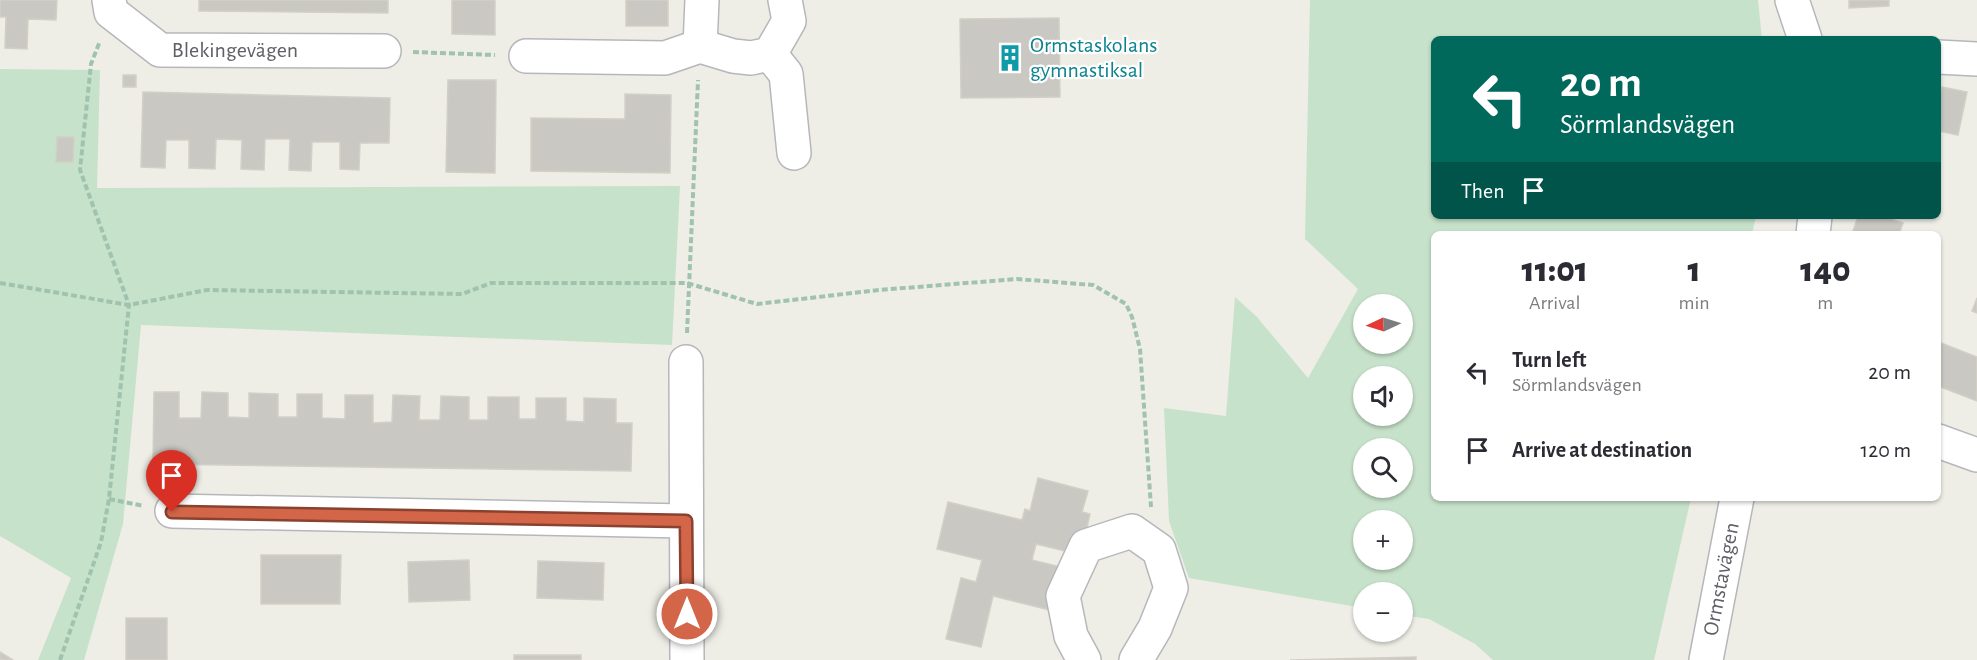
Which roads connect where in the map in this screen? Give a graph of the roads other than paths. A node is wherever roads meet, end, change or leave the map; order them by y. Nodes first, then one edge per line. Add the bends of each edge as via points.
1 (702, 0) edge
2 (785, 0) edge
3 (1792, 0) edge
4 (110, 6) edge
5 (1803, 36) edge
6 (700, 46) junction
7 (384, 51) road end
8 (770, 54) junction
9 (526, 56) road end
10 (1941, 57) edge
11 (1977, 59) edge
12 (794, 153) dead end
13 (686, 362) road end
14 (1941, 442) edge
15 (1977, 455) edge
16 (1736, 501) edge
17 (172, 512) dead end
18 (686, 521) junction
19 (687, 660) edge
20 (1084, 660) edge
21 (1136, 660) edge
22 (1706, 660) edge

1 - 6 street
2 - 8 street via 789,21
3 - 5 street
4 - 7 street, Blekingevägen via 160,50
6 - 8 street via 733,56
6 - 9 street via 665,58
8 - 12 street via 786,74
10 - 11 street
13 - 18 street
14 - 15 street
16 - 22 street, Ormstavägen
17 - 18 street
18 - 19 street
20 - 21 street via 1071,636 1063,597 1086,546 1132,531 1159,550 1171,588 1155,628

